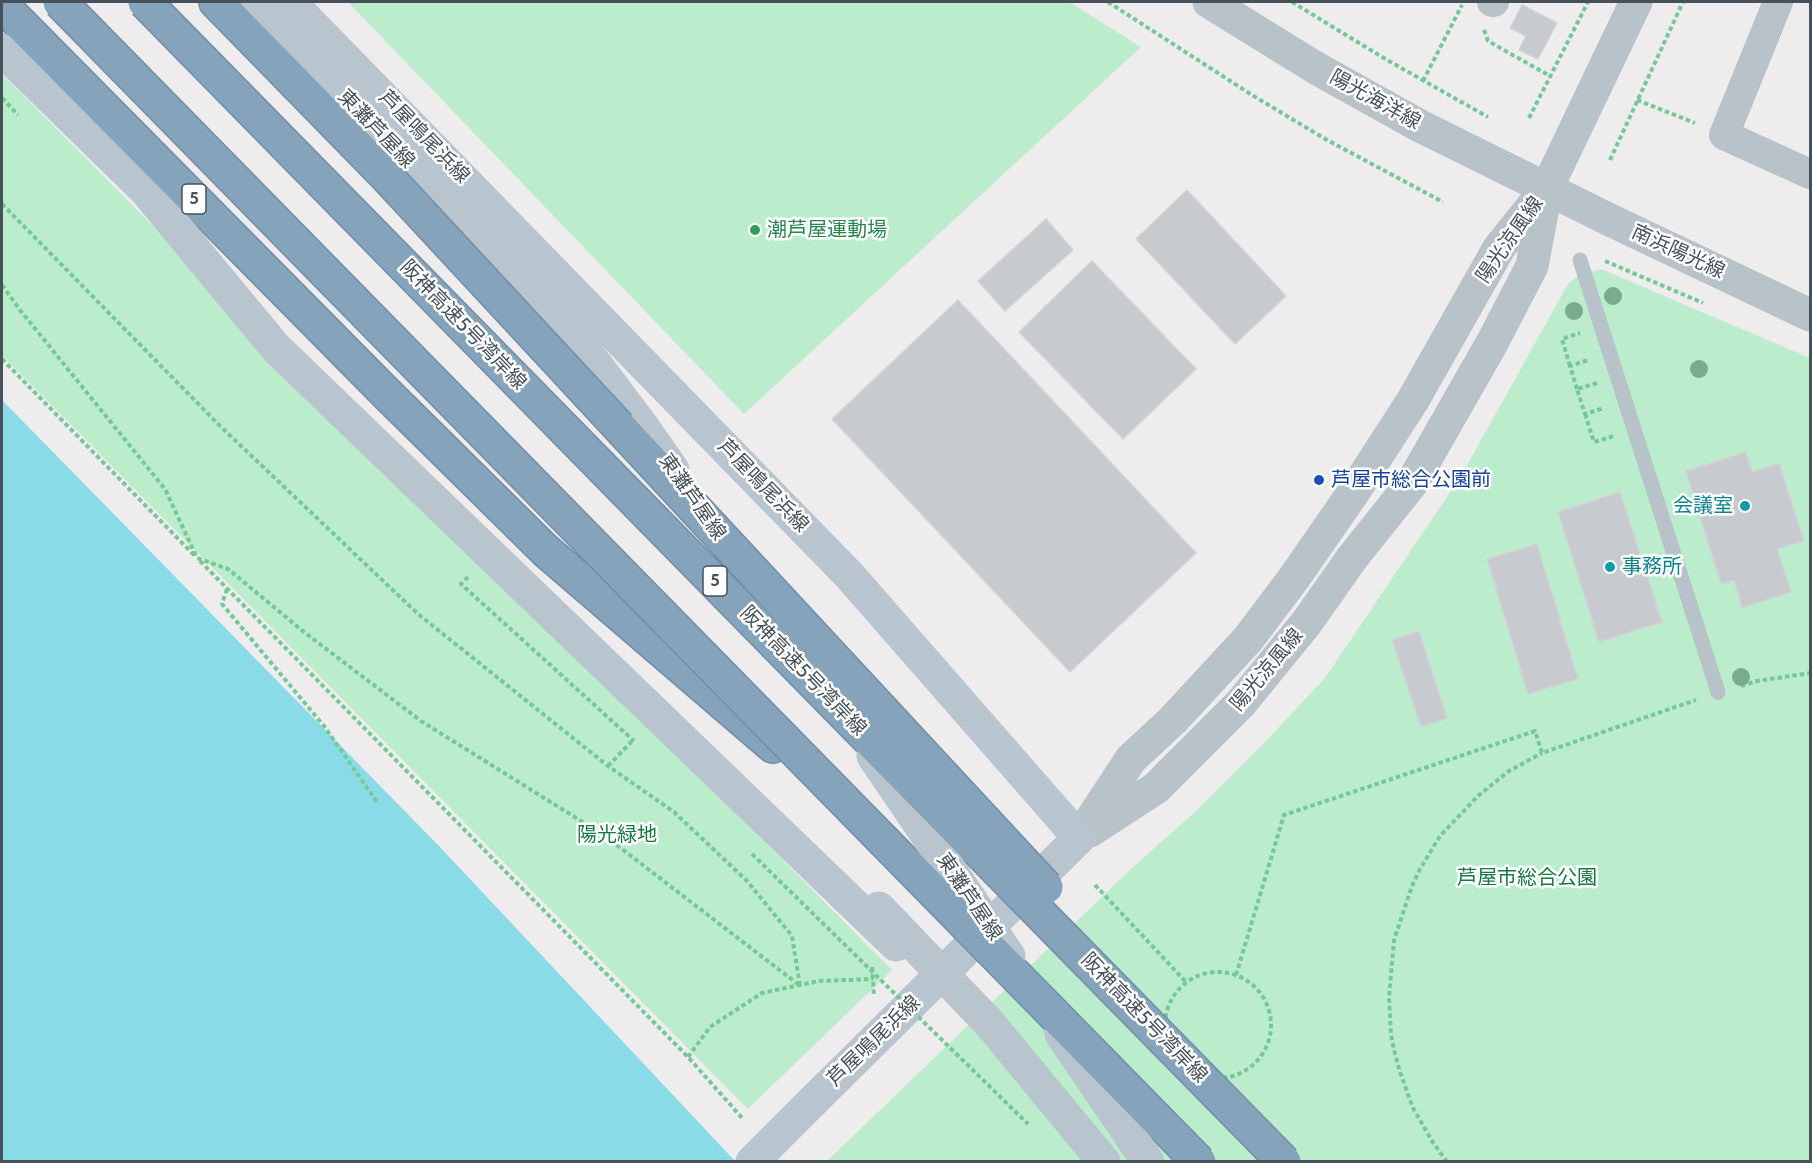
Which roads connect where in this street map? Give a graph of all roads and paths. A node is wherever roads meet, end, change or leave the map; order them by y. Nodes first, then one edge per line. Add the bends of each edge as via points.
1 (60, 2) edge
2 (146, 2) edge
3 (216, 2) edge
4 (255, 2) edge
5 (290, 2) edge
6 (1108, 2) edge
7 (1209, 2) edge
8 (1292, 2) edge
9 (1464, 2) edge
10 (1588, 2) edge
11 (1636, 2) edge
12 (1683, 2) edge
13 (1778, 2) edge
14 (2, 4) edge
15 (1490, 7) edge
16 (2, 50) edge
17 (1550, 76) junction
18 (1423, 81) junction
19 (1637, 100) junction
20 (1488, 117) dead end
21 (1528, 118) dead end
22 (1724, 135) junction
23 (1610, 160) dead end
24 (1810, 174) edge
25 (1547, 188) junction
26 (146, 191) junction
27 (1443, 202) dead end
28 (2, 204) edge
29 (1580, 260) dead end
30 (2, 285) edge
31 (1810, 315) edge
32 (1601, 326) junction
33 (1610, 353) junction
34 (2, 359) edge
35 (1570, 366) junction
36 (1617, 376) junction
37 (1577, 389) junction
38 (1625, 401) junction
39 (1585, 414) junction
40 (1634, 430) junction
41 (197, 558) junction
42 (473, 572) dead end
43 (228, 589) junction
44 (1810, 673) edge
45 (1757, 681) dead end
46 (1718, 692) joint
47 (633, 740) junction
48 (639, 745) dead end
49 (1542, 753) junction
50 (608, 766) junction
51 (377, 802) dead end
52 (1079, 838) junction
53 (744, 846) dead end
54 (904, 859) junction
55 (1095, 885) dead end
56 (1236, 975) junction
57 (873, 979) dead end
58 (934, 982) junction
59 (1186, 982) junction
60 (800, 986) junction
61 (688, 1057) junction
62 (1231, 1106) junction
63 (743, 1119) dead end
64 (1029, 1125) dead end
65 (752, 1161) edge
66 (1104, 1161) edge
67 (1148, 1161) edge
68 (1198, 1161) edge
69 (1284, 1161) edge
70 (1447, 1161) edge

1 - 54 highway, 5, bridge
2 - 62 highway, 阪神高速5号湾岸線 / 5, bridge
3 - 62 highway, 5, bridge via 388,178 1089,934
4 - 67 main road, 東灘芦屋線, bridge via 526,282 595,363 838,704
5 - 52 main road, 芦屋鳴尾浜線 via 849,575
6 - 27 path via 1252,95
7 - 25 street, 陽光海洋線 via 1410,120
8 - 18 path
9 - 18 path
10 - 17 path
11 - 25 street
12 - 19 path
13 - 22 street
14 - 54 highway, 5, bridge via 546,551
15 - 17 path via 1488,41
16 - 26 main road, 芦屋鳴尾浜線
17 - 21 path
18 - 20 path
19 - 22 path
19 - 23 path
22 - 24 street
25 - 31 street, 南浜陽光線
25 - 52 street, 陽光涼風線 via 1499,248 1413,400 1294,578 1248,639 1131,759
25 - 52 street, 陽光涼風線 via 1532,266 1412,483 1241,703 1156,788
26 - 58 main road, 芦屋鳴尾浜線 via 276,348
26 - 66 main road, bridge via 879,908 990,1024
28 - 50 path via 218,424 418,614
29 - 32 lane
30 - 41 path via 165,489
32 - 33 lane
32 - 35 path via 1562,339
33 - 35 path
33 - 36 lane
34 - 41 path
35 - 37 path
36 - 37 path
36 - 38 lane
37 - 39 path
38 - 39 path
38 - 40 lane
39 - 40 path via 1594,442
40 - 46 lane
41 - 43 path
41 - 60 path via 228,569 421,722 605,836
42 - 47 path via 460,584
43 - 51 path via 222,604 324,726
43 - 61 path
44 - 45 path
46 - 49 path
47 - 48 path
47 - 50 path
49 - 56 path via 1534,731 1284,815
49 - 70 path via 1509,771 1479,795 1440,836 1412,886 1394,940 1389,997 1395,1054 1413,1108
50 - 60 path via 674,812 747,880 792,936
52 - 58 main road, 芦屋鳴尾浜線
53 - 64 path, bridge
54 - 68 highway, 5, bridge
55 - 59 path
56 - 59 path via 1215,972
56 - 59 path via 1261,993 1269,1012 1270,1033 1257,1060 1241,1072 1221,1077 1191,1070 1170,1047 1165,1027 1168,1007
57 - 60 path via 819,981
58 - 65 main road, 芦屋鳴尾浜線, bridge
60 - 61 path via 762,993 710,1027
61 - 63 path
62 - 69 highway, 阪神高速5号湾岸線 / 5, bridge

